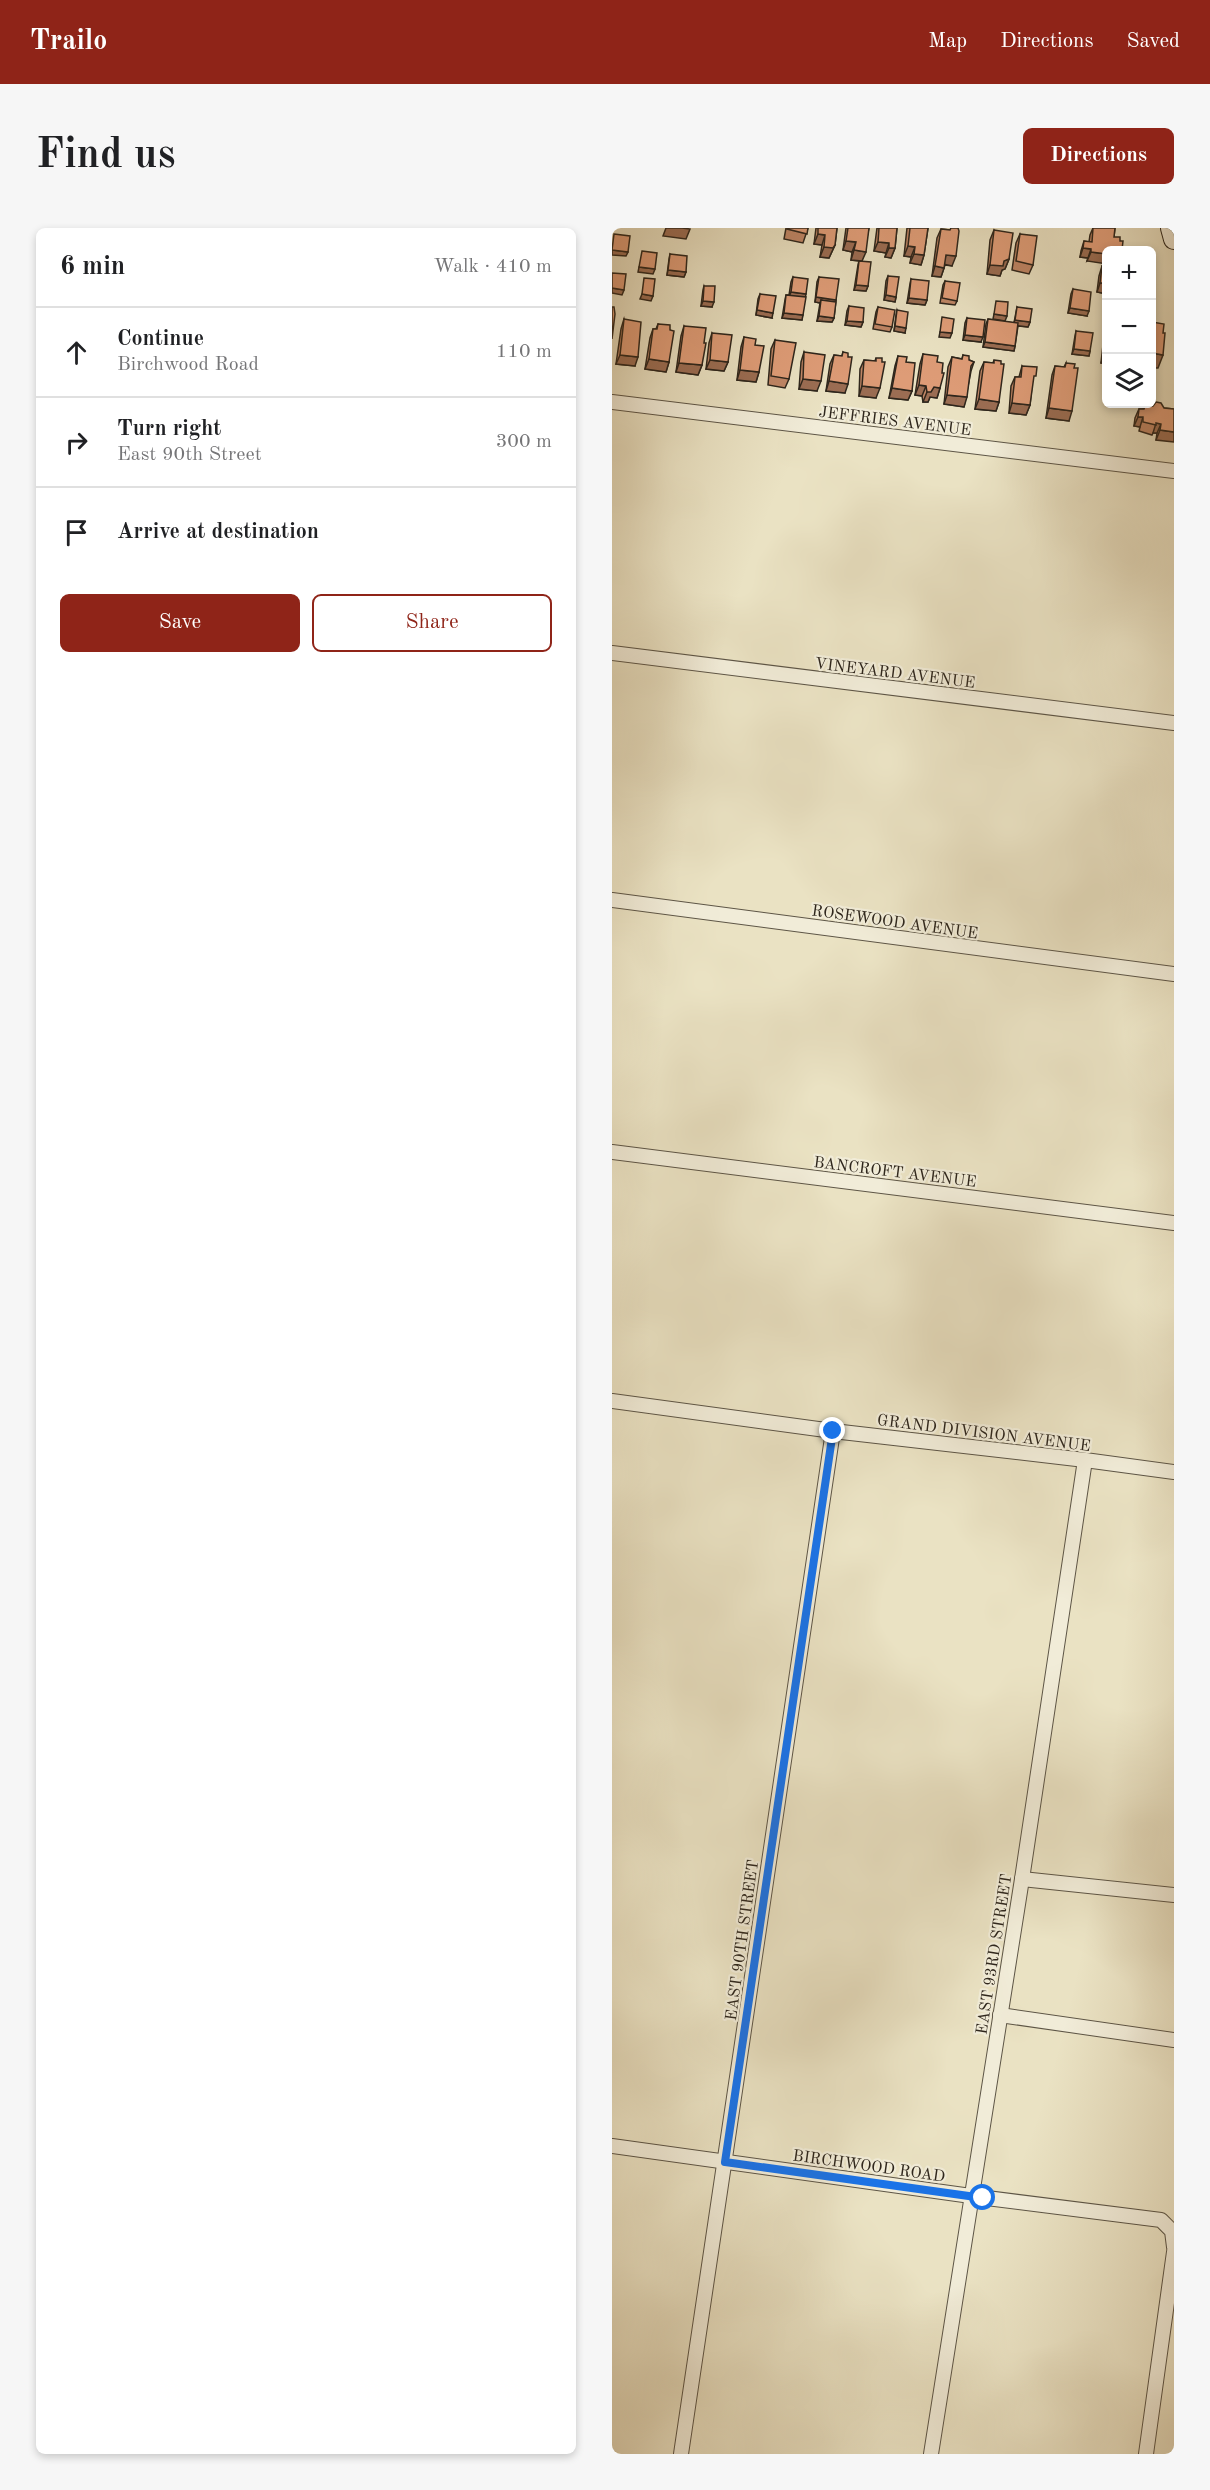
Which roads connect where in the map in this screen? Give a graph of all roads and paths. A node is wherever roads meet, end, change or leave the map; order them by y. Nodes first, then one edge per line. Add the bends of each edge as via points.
1 (1171, 228) edge
2 (1174, 239) edge
3 (612, 402) edge
4 (1174, 471) edge
5 (612, 653) edge
6 (1174, 723) edge
7 (612, 900) edge
8 (1174, 974) edge
9 (612, 1152) edge
10 (1174, 1223) edge
11 (612, 1401) edge
12 (833, 1431) junction
13 (1085, 1460) junction
14 (1174, 1472) edge
15 (1022, 1879) junction
16 (1174, 1895) edge
17 (1000, 2015) junction
18 (1174, 2040) edge
19 (612, 2146) edge
20 (725, 2162) junction
21 (971, 2196) junction
22 (1174, 2247) edge
23 (1174, 2252) edge
24 (681, 2454) edge
25 (931, 2454) edge
26 (1146, 2454) edge

1 - 2 main road
3 - 4 street, JEFFRIES AVENUE
5 - 6 street, VINEYARD AVENUE
7 - 8 street, ROSEWOOD AVENUE
9 - 10 street, BANCROFT AVENUE
11 - 12 street, GRAND DIVISION AVENUE
12 - 13 street, GRAND DIVISION AVENUE
12 - 20 street, EAST 90TH STREET
13 - 14 street, GRAND DIVISION AVENUE
13 - 15 street, EAST 93RD STREET
15 - 16 street
15 - 17 street, EAST 93RD STREET
17 - 18 street
17 - 21 street, EAST 93RD STREET
19 - 20 street, BIRCHWOOD ROAD
20 - 21 street, BIRCHWOOD ROAD
20 - 24 street, EAST 90TH STREET
21 - 22 street, BIRCHWOOD ROAD via 1161,2220 1172,2231
21 - 25 street, EAST 93RD STREET
23 - 26 street

